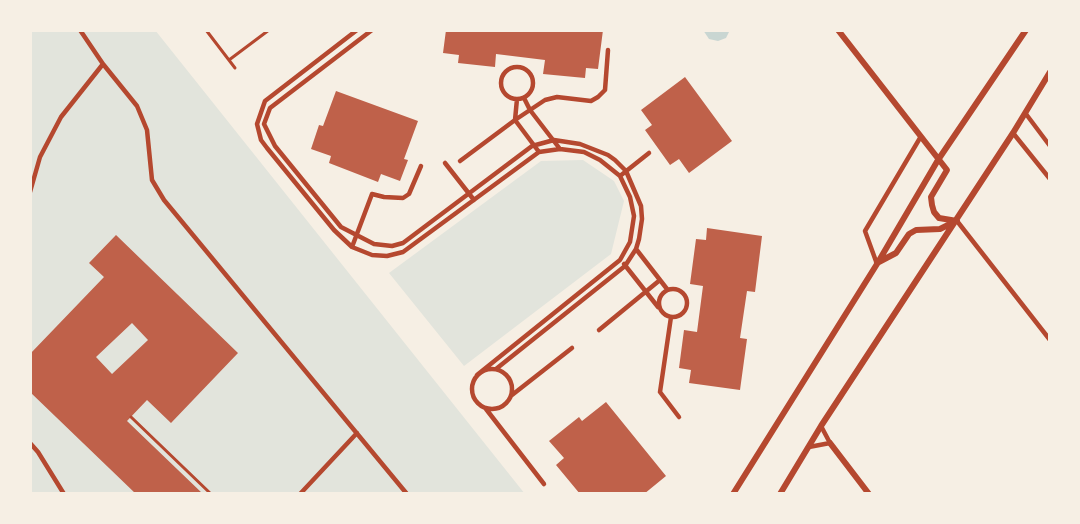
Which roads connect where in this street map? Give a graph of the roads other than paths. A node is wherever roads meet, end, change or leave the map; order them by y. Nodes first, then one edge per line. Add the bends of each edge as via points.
1 (80, 30) edge
2 (357, 30) edge
3 (372, 30) edge
4 (838, 30) edge
5 (1026, 30) edge
6 (608, 50) dead end
7 (103, 64) junction
8 (1050, 72) edge
9 (524, 98) junction
10 (517, 99) junction
11 (530, 110) junction
12 (1026, 114) junction
13 (515, 120) junction
14 (1014, 133) junction
15 (920, 138) junction
16 (554, 140) junction
17 (534, 144) junction
18 (1050, 146) edge
19 (560, 149) junction
20 (539, 152) junction
21 (649, 153) dead end
22 (938, 160) junction
23 (460, 162) dead end
24 (446, 163) dead end
25 (421, 166) dead end
26 (626, 171) junction
27 (620, 176) junction
28 (1050, 179) edge
29 (30, 192) edge
30 (469, 194) junction
31 (474, 200) junction
32 (957, 221) junction
33 (357, 235) junction
34 (630, 242) junction
35 (352, 247) junction
36 (636, 249) junction
37 (620, 260) junction
38 (876, 264) junction
39 (625, 266) junction
40 (660, 280) junction
41 (668, 289) junction
42 (645, 292) junction
43 (660, 309) junction
44 (671, 317) junction
45 (599, 330) dead end
46 (1050, 340) edge
47 (572, 348) dead end
48 (496, 369) junction
49 (477, 375) junction
50 (512, 395) junction
51 (486, 409) junction
52 (679, 417) dead end
53 (821, 426) junction
54 (357, 433) junction
55 (30, 443) edge
56 (830, 443) junction
57 (809, 447) junction
58 (544, 484) dead end
59 (64, 494) edge
60 (300, 494) edge
61 (407, 494) edge
62 (733, 494) edge
63 (780, 494) edge
64 (869, 494) edge

1 - 7 lane
2 - 35 lane via 265,101 257,124 267,148
3 - 33 lane via 270,108 264,124 275,146 341,227
4 - 15 street
5 - 22 street
6 - 11 lane via 605,90 598,97 579,101 557,97
7 - 29 lane via 61,117 40,157
7 - 54 lane via 137,106 147,130 152,180 164,200
8 - 12 street
9 - 10 lane
9 - 10 lane via 532,89 532,78 526,70 515,67 502,76 501,87 507,96
9 - 11 lane
10 - 13 lane
11 - 13 lane
11 - 16 lane
12 - 14 street
12 - 18 lane
13 - 17 lane
13 - 23 lane
14 - 28 lane
14 - 32 street
15 - 22 street
15 - 38 lane via 865,231
16 - 17 lane
16 - 19 lane
16 - 26 lane via 597,150
17 - 20 lane
17 - 30 lane
19 - 20 lane
19 - 27 lane via 584,152
20 - 31 lane
21 - 26 lane
22 - 32 street via 947,170 931,197 933,212 939,218
22 - 38 street
24 - 30 lane
25 - 33 lane via 409,194 403,198 372,194
26 - 27 lane
26 - 36 lane via 641,206
27 - 34 lane via 634,216
30 - 31 lane
30 - 33 lane via 403,243 374,244
31 - 35 lane via 403,252 372,255
32 - 38 street via 940,229 916,230 896,253
32 - 46 lane
32 - 53 street
33 - 35 lane
34 - 36 lane
34 - 37 lane
36 - 39 lane
36 - 40 lane
37 - 39 lane
37 - 49 lane
38 - 62 street
39 - 42 lane
39 - 48 lane
40 - 41 lane
40 - 42 lane
41 - 43 lane via 660,295
41 - 44 lane via 677,289 687,298 684,312
42 - 43 lane
42 - 45 lane
43 - 44 lane
44 - 52 lane via 660,392
47 - 50 lane
48 - 49 lane
48 - 50 lane via 511,382
49 - 51 lane via 472,394
50 - 51 lane via 505,406
51 - 58 lane
53 - 56 lane
53 - 57 street
54 - 60 lane
54 - 61 lane
55 - 59 lane
56 - 57 lane
56 - 64 street
57 - 63 street

